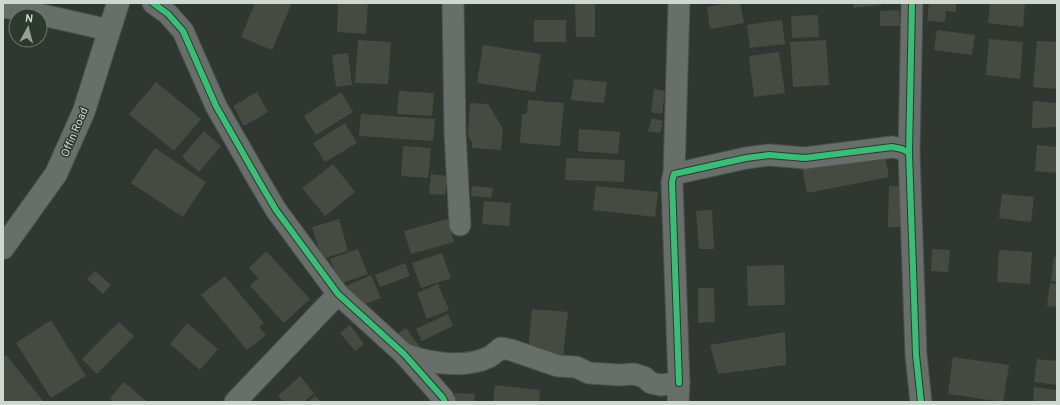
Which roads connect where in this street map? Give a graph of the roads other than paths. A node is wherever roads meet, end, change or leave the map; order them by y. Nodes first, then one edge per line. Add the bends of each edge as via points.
1 (118, 3) edge
2 (154, 3) edge
3 (453, 3) edge
4 (679, 3) edge
5 (912, 3) edge
6 (3, 7) edge
7 (109, 30) junction
8 (909, 152) junction
9 (674, 174) junction
10 (11, 226) edge
11 (460, 226) dead end
12 (3, 248) edge
13 (338, 294) junction
14 (404, 354) junction
15 (679, 392) edge
16 (235, 402) edge
17 (445, 402) edge
18 (921, 402) edge

1 - 7 street, Offin Road
2 - 13 street via 168,14 182,31 216,106 260,184
3 - 11 street via 455,133
4 - 9 street
5 - 8 street
6 - 7 street
7 - 10 street, Offin Road via 84,111 56,174
8 - 9 street via 892,147 804,158 769,155
8 - 18 street via 916,356
9 - 15 street via 672,182
10 - 12 street, Offin Road
13 - 14 street
13 - 16 street
14 - 15 street via 417,359 465,364 488,358 501,348 558,366 576,367 589,373 634,374 644,377 651,383
14 - 17 street

